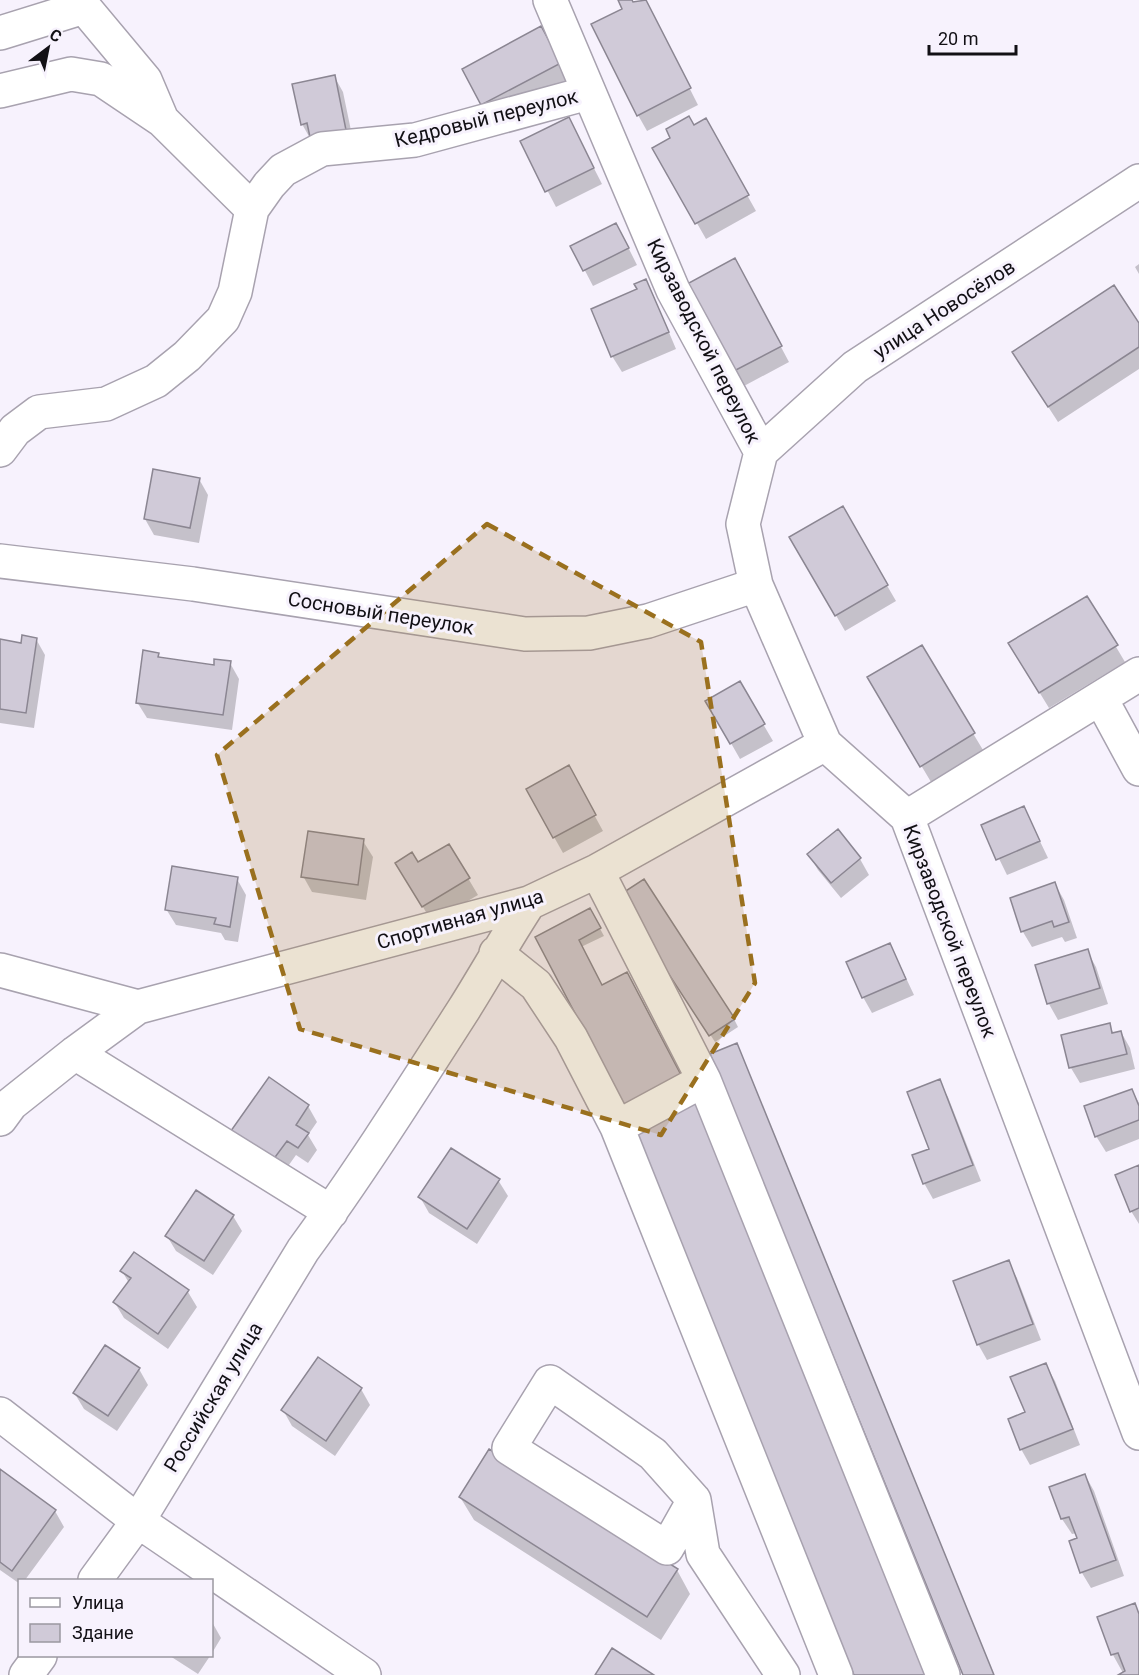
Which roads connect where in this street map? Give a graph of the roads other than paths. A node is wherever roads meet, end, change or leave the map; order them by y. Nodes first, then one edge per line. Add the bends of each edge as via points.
1 (550, 0) edge
2 (0, 33) edge
3 (0, 92) edge
4 (588, 93) junction
5 (162, 120) junction
6 (1139, 181) edge
7 (252, 208) junction
8 (0, 450) edge
9 (761, 452) junction
10 (0, 561) edge
11 (756, 585) junction
12 (1139, 674) edge
13 (1101, 699) junction
14 (825, 744) junction
15 (1139, 769) edge
16 (907, 817) junction
17 (597, 871) junction
18 (529, 903) junction
19 (496, 953) junction
20 (0, 969) edge
21 (138, 1007) junction
22 (75, 1053) junction
23 (704, 1080) junction
24 (0, 1119) edge
25 (617, 1127) junction
26 (331, 1212) junction
27 (0, 1414) edge
28 (1139, 1433) edge
29 (694, 1500) junction
30 (138, 1521) junction
31 (96, 1579) edge
32 (39, 1657) edge
33 (26, 1675) edge
34 (364, 1675) edge
35 (783, 1675) edge
36 (836, 1675) edge
37 (943, 1675) edge

1 - 4 street, Кирзаводской переулок
2 - 5 street via 84,7 146,80
3 - 5 street via 71,74 91,77 101,79
4 - 7 street, Кедровый переулок via 415,140 322,149 283,171
4 - 9 street, Кирзаводской переулок via 673,290
5 - 7 street
6 - 9 street, улица Новосёлов via 855,367
7 - 8 street, Кедровый переулок via 236,292 223,319 187,356 156,381 106,404 39,412 15,430
9 - 11 street, Кирзаводской переулок via 743,524
10 - 11 street, Сосновый переулок via 193,584 525,634 589,633 648,621
11 - 14 street, Кирзаводской переулок
12 - 13 street
13 - 15 street
13 - 16 street
14 - 16 street, Кирзаводской переулок
14 - 17 street, Спортивная улица
16 - 28 street, Кирзаводской переулок
17 - 18 street, Спортивная улица
17 - 23 street
18 - 19 street, Российская улица
18 - 21 street, Спортивная улица
19 - 25 street via 536,985 571,1038
19 - 26 street, Российская улица
20 - 21 street
21 - 22 street, Спортивная улица
22 - 24 street, Спортивная улица via 11,1104
22 - 26 street
23 - 25 street
23 - 37 street
25 - 36 street
26 - 30 street, Российская улица via 303,1250
27 - 30 street
29 - 29 street via 667,1548 509,1448 550,1382 653,1454
29 - 35 street via 703,1554
30 - 31 street, Российская улица
30 - 34 street
32 - 33 street

